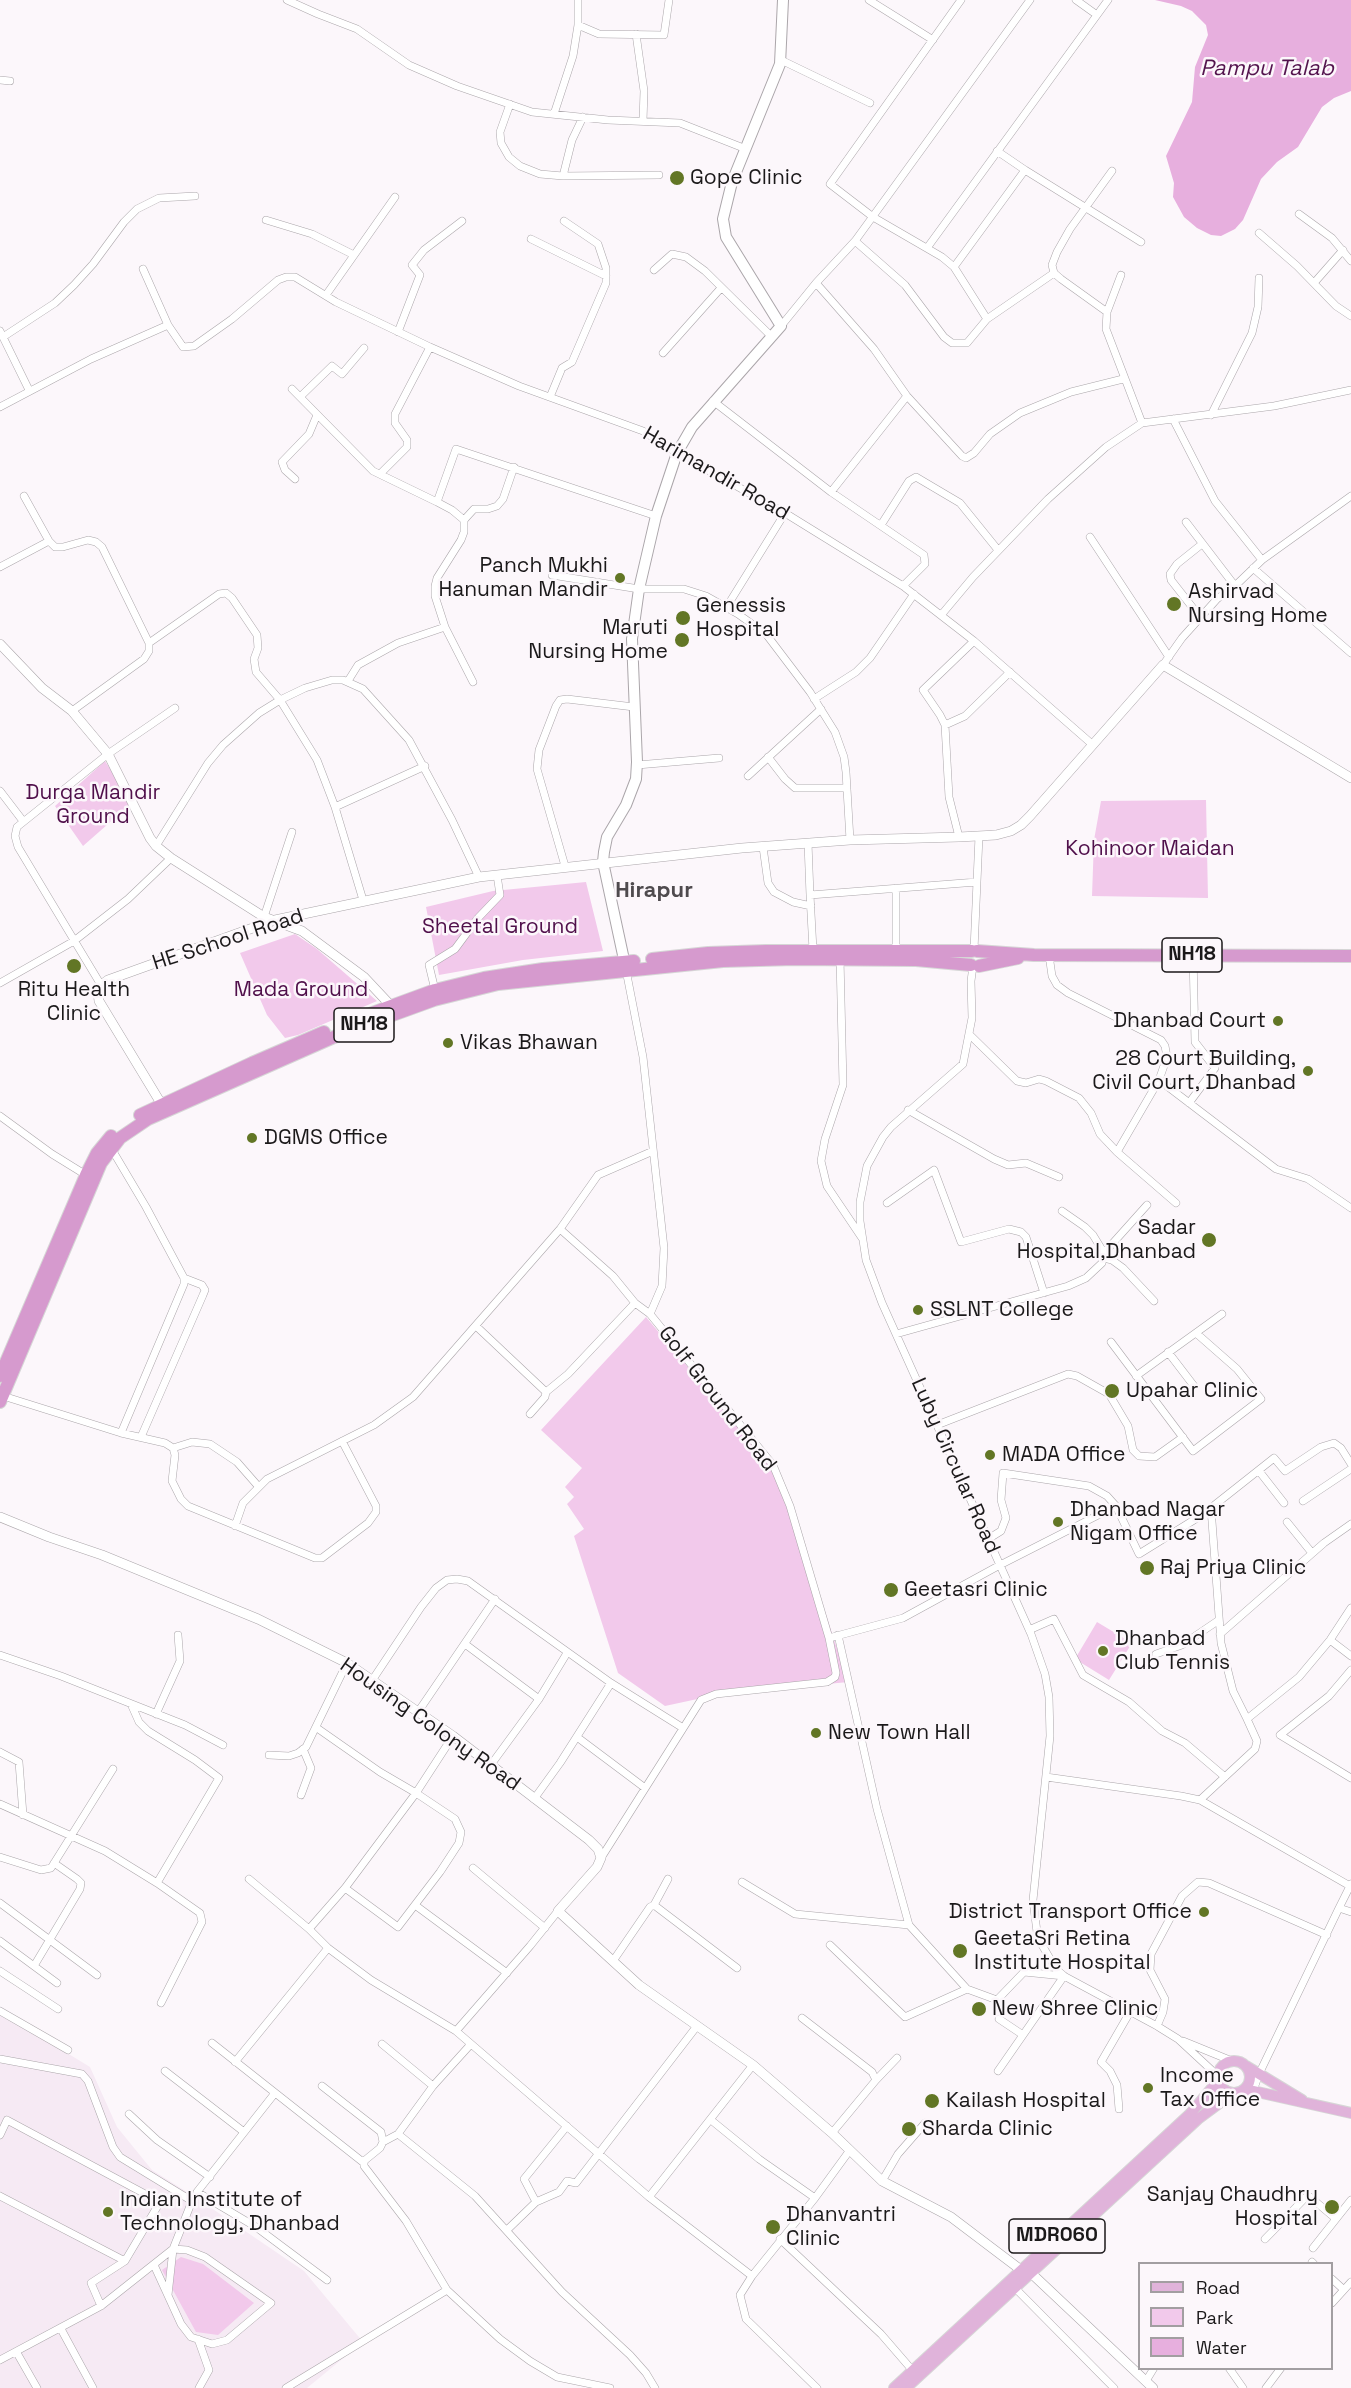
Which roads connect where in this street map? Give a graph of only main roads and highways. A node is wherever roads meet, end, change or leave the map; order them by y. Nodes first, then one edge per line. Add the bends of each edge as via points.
1 (783, 0) edge
2 (975, 951) junction
3 (839, 955) junction
4 (1034, 955) junction
5 (1351, 956) edge
6 (625, 966) junction
7 (974, 966) junction
8 (394, 1009) junction
9 (164, 1108) junction
10 (0, 1376) edge
11 (1, 1399) edge
12 (1236, 2062) junction
13 (1218, 2079) junction
14 (1243, 2091) junction
15 (1309, 2104) junction
16 (1351, 2113) edge
17 (1026, 2271) junction
18 (894, 2388) edge
19 (906, 2388) edge

1 - 6 main road via 781,60 729,191 723,225 726,237 781,326 692,427 677,453 656,516 632,639 636,779 605,843 603,862
2 - 3 highway, NH18
2 - 4 highway, NH18
2 - 7 highway via 968,957
3 - 6 highway, NH18
3 - 6 highway, NH18 via 813,950 708,953
3 - 7 highway, NH18
4 - 5 highway, NH18
4 - 7 highway, NH18
6 - 8 highway, NH18 via 498,984
6 - 8 highway, NH18 via 506,974 435,990
8 - 9 highway, NH18 via 252,1063
9 - 10 highway, NH18 via 131,1120 107,1140 86,1175
9 - 11 highway, NH18 via 111,1148 95,1175
12 - 13 main road, MDR060 via 1221,2068
12 - 14 main road via 1250,2076
12 - 15 main road
13 - 14 main road via 1224,2090
13 - 17 main road, MDR060 via 1190,2114
14 - 15 main road
14 - 17 main road, MDR060 via 1198,2119
15 - 16 main road
17 - 18 main road, MDR060
17 - 19 main road, MDR060 via 1015,2288

